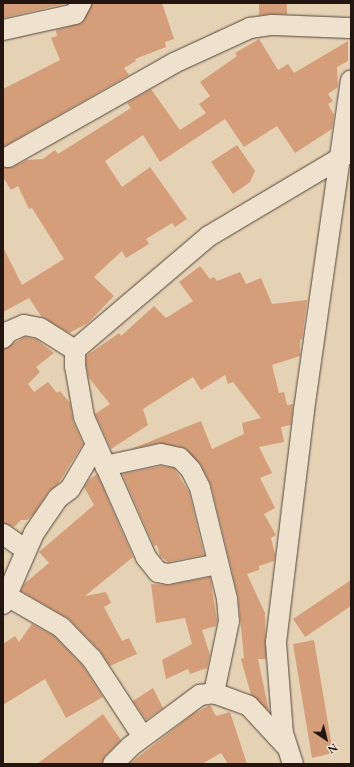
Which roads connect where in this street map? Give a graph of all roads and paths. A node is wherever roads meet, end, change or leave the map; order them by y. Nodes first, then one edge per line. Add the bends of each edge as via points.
1 (81, 3) edge
2 (351, 28) edge
3 (3, 30) edge
4 (351, 80) edge
5 (345, 155) edge
6 (8, 157) dead end
7 (3, 338) edge
8 (75, 350) junction
9 (96, 445) junction
10 (105, 466) junction
11 (3, 534) edge
12 (26, 550) junction
13 (218, 564) junction
14 (5, 600) edge
15 (214, 693) junction
16 (143, 738) junction
17 (291, 757) edge
18 (113, 764) edge

1 - 3 street via 75,14
2 - 6 street via 272,25 250,28 174,63
4 - 5 street
5 - 8 street via 209,236
5 - 17 street via 286,550 276,642 282,726
7 - 8 street via 8,332 24,325 40,328
8 - 9 street via 75,366 84,417
9 - 10 street
9 - 12 street via 70,489 58,498 34,533
10 - 13 street via 146,557 158,572 168,574
10 - 13 street via 161,454 180,458 191,470 200,488
11 - 12 street
12 - 14 street
13 - 15 street via 227,599 229,621
14 - 16 street via 61,627 92,659
15 - 16 street via 200,695
15 - 17 street via 249,706
16 - 18 street

